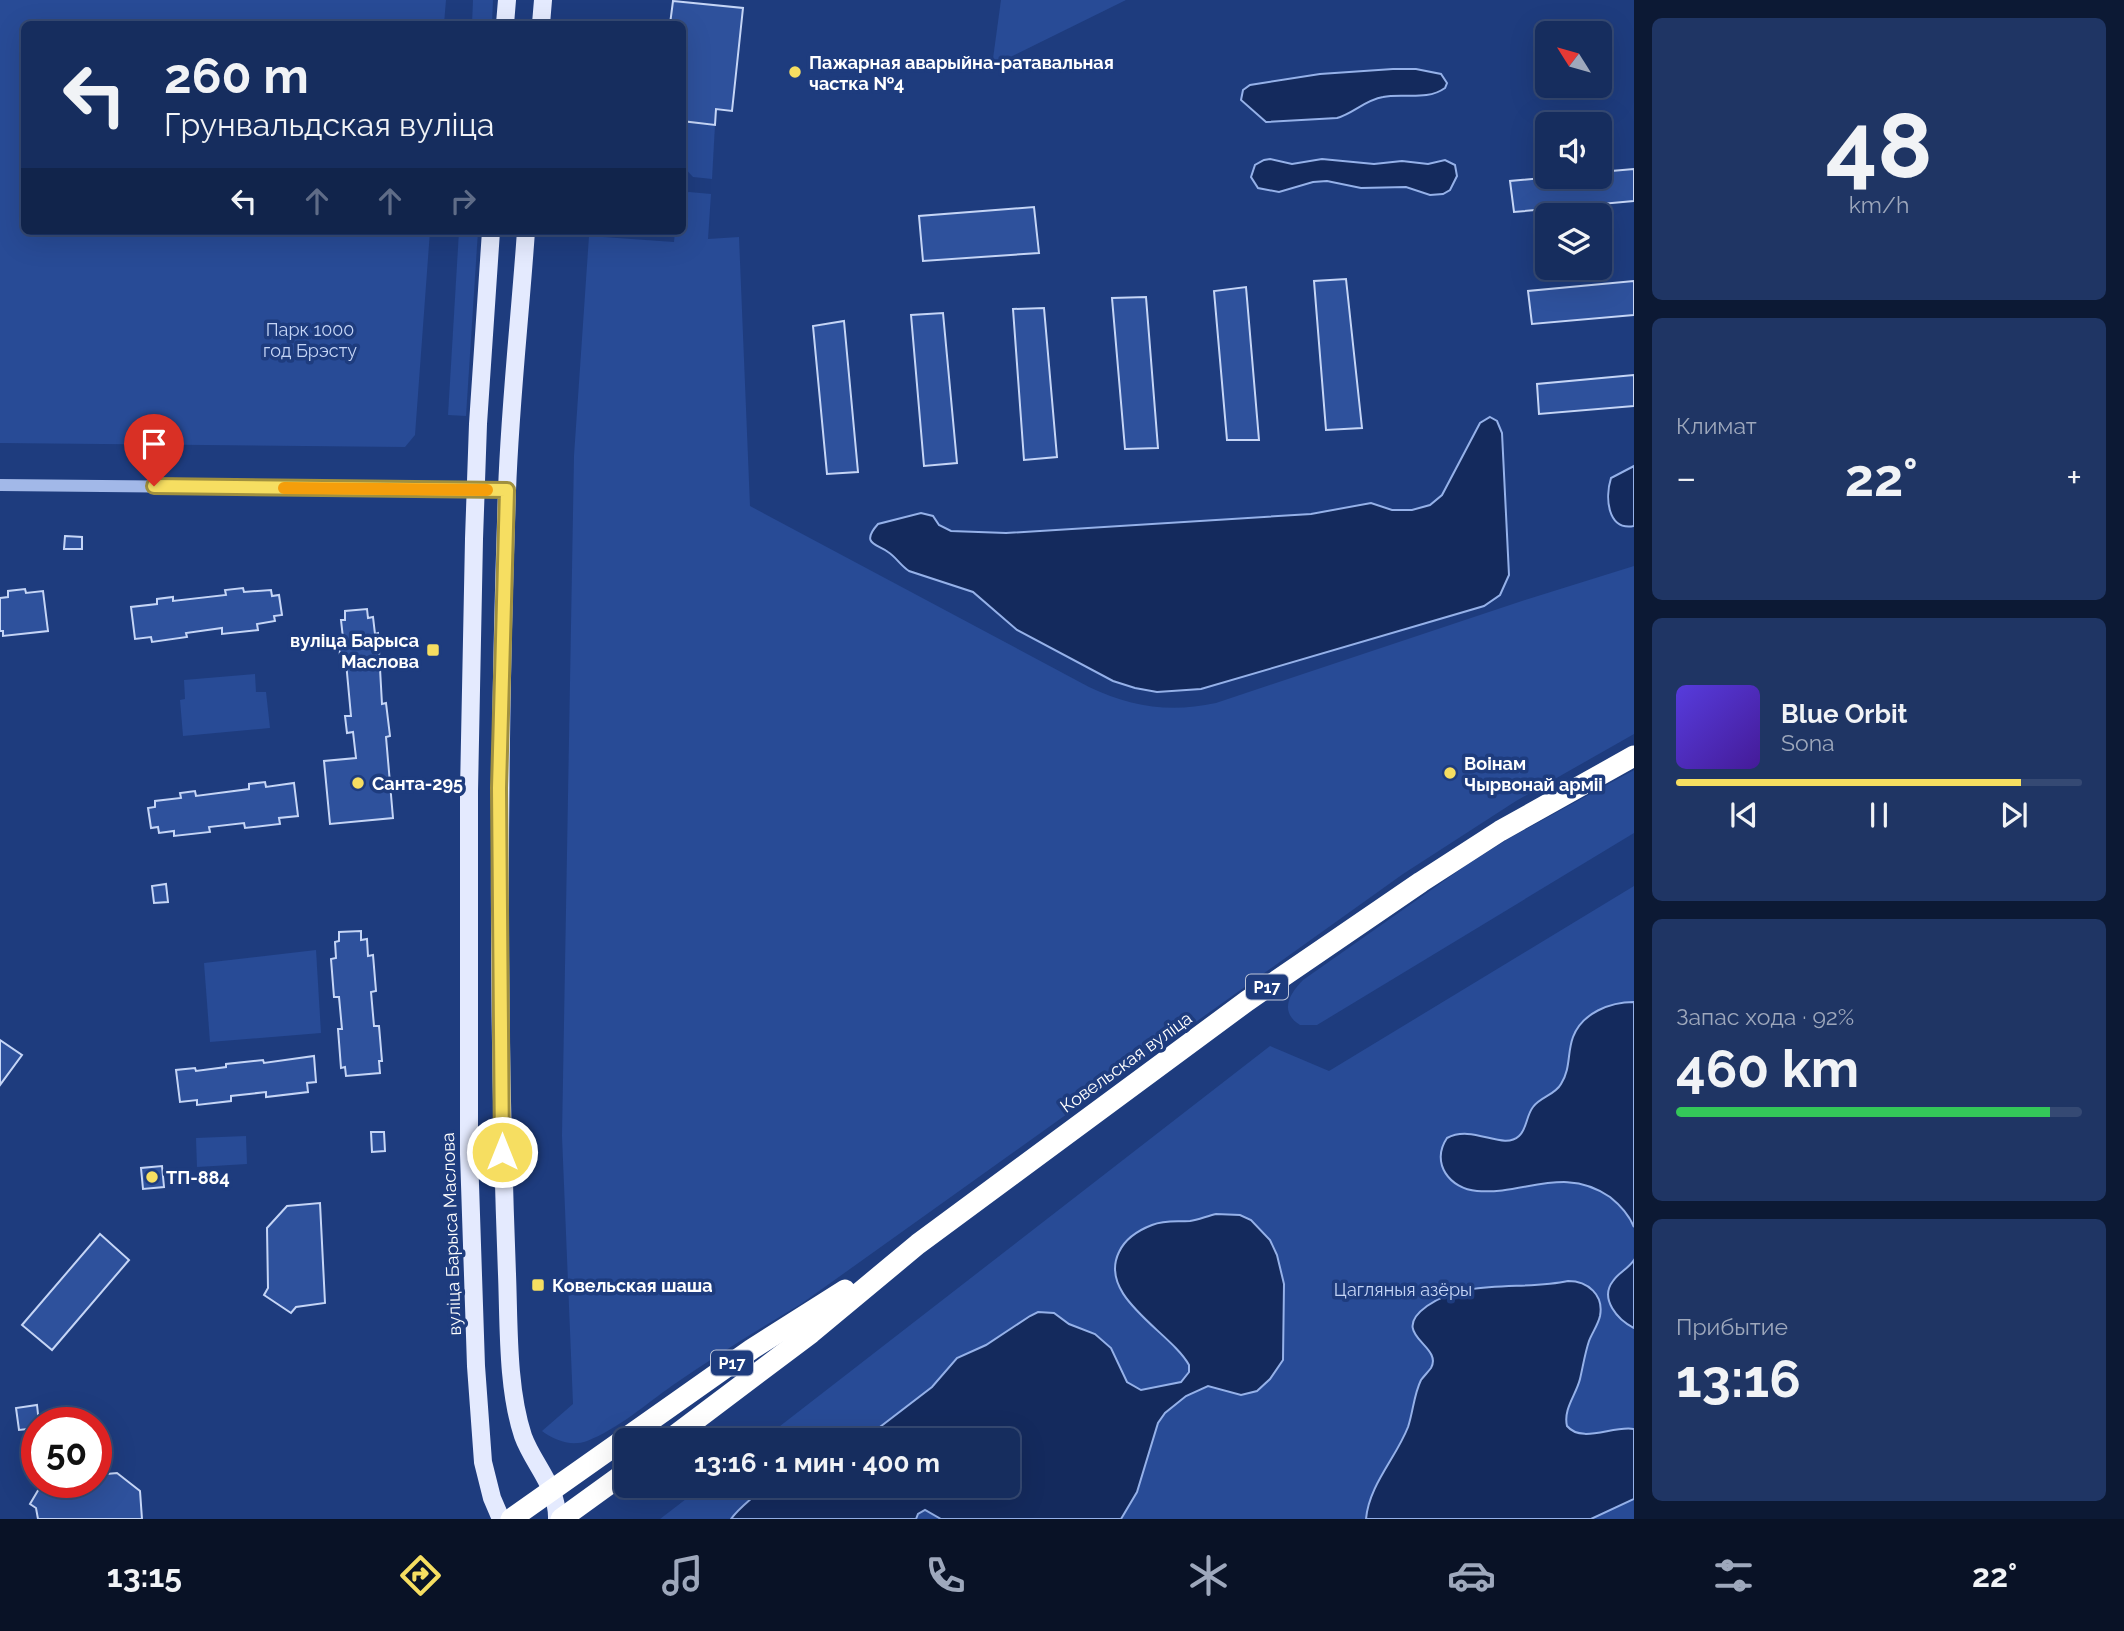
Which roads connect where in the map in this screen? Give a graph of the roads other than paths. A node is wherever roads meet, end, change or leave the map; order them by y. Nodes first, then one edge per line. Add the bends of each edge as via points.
1 (507, 0) edge
2 (543, 0) edge
3 (505, 21) edge
4 (541, 21) edge
5 (491, 235) edge
6 (526, 235) edge
7 (0, 485) edge
8 (507, 490) junction
9 (475, 491) junction
10 (1634, 756) edge
11 (918, 1244) junction
12 (685, 1428) edge
13 (614, 1480) edge
14 (552, 1490) junction
15 (501, 1519) edge
16 (511, 1519) edge
17 (559, 1519) edge

1 - 3 main road
2 - 4 main road
5 - 9 main road, вуліца Барыса Маслова
6 - 8 main road
7 - 9 street
8 - 9 street
8 - 14 main road via 499,788 502,1152 511,1370 525,1439
9 - 15 main road, вуліца Барыса Маслова via 468,791 469,1154 483,1462
10 - 11 highway, Ковельская вуліца / Р17 via 1500,831 1399,897 1247,1001
11 - 12 highway, Ковельская вуліца / Р17 via 811,1333
11 - 14 highway, Р17 via 752,1349
13 - 17 highway
14 - 16 highway, Р17
14 - 17 main road

